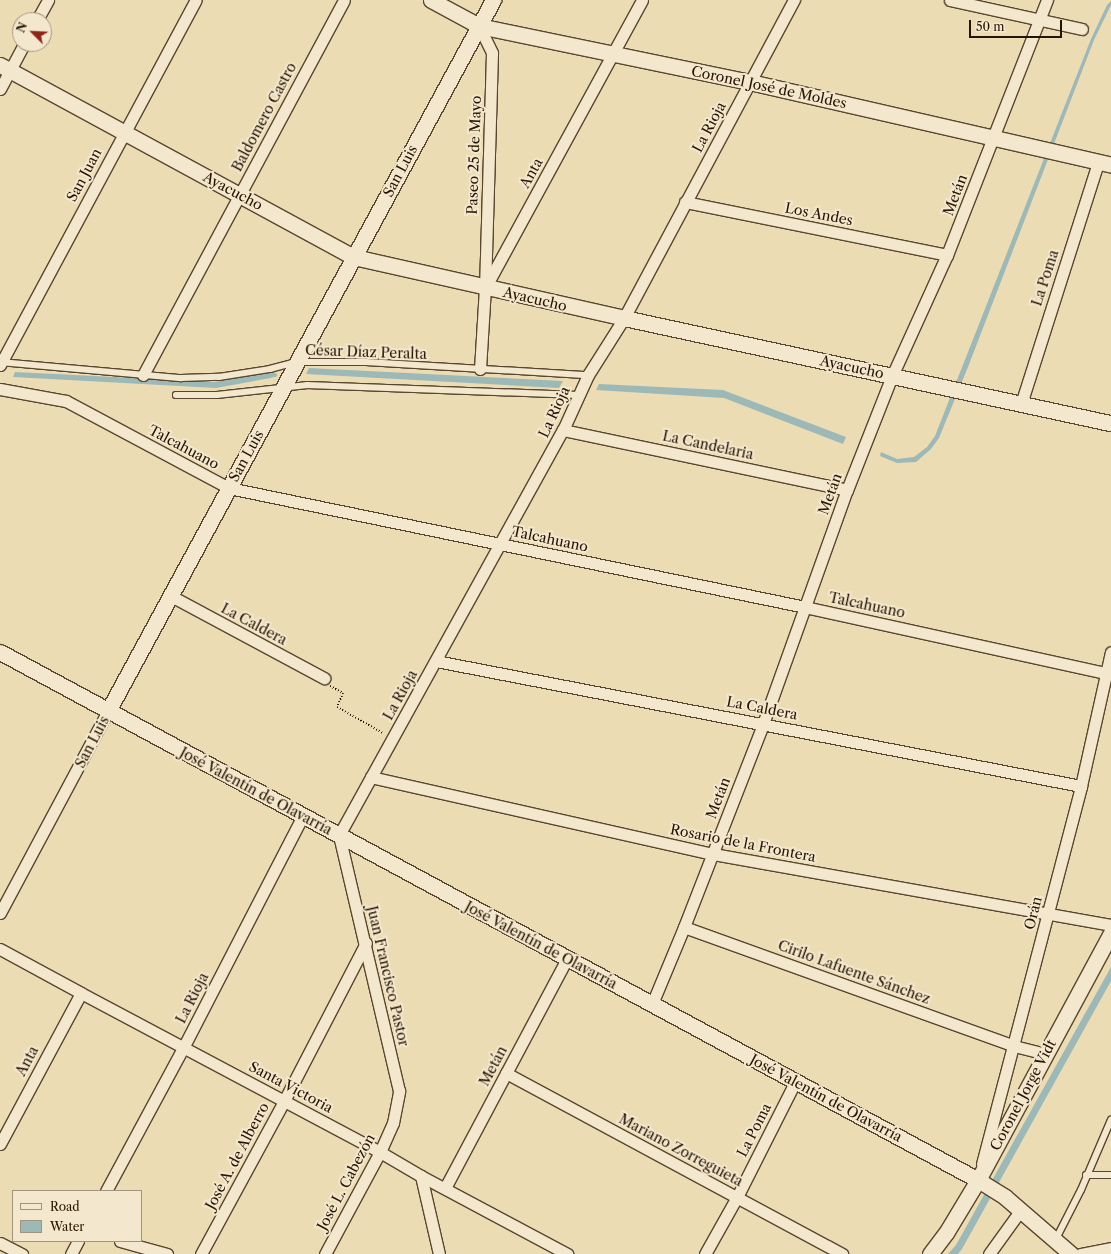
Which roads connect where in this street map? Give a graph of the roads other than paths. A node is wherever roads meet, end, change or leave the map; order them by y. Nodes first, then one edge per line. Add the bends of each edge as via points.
1 (48, 0) edge
2 (196, 0) edge
3 (344, 0) edge
4 (431, 0) edge
5 (493, 0) edge
6 (642, 0) edge
7 (794, 0) edge
8 (950, 0) edge
9 (1047, 0) edge
10 (41, 12) edge
11 (1040, 20) junction
12 (478, 26) junction
13 (1082, 29) dead end
14 (18, 52) edge
15 (612, 54) junction
16 (5, 68) edge
17 (750, 82) junction
18 (0, 89) edge
19 (124, 132) junction
20 (993, 137) junction
21 (1104, 163) edge
22 (240, 194) junction
23 (685, 202) junction
24 (947, 255) junction
25 (354, 257) junction
26 (485, 288) junction
27 (624, 318) junction
28 (0, 362) edge
29 (298, 362) junction
30 (480, 369) junction
31 (143, 375) junction
32 (588, 375) junction
33 (892, 376) junction
34 (284, 387) junction
35 (0, 389) edge
36 (578, 395) junction
37 (176, 396) dead end
38 (1021, 404) junction
39 (1111, 423) edge
40 (563, 430) junction
41 (229, 488) junction
42 (847, 490) junction
43 (500, 544) junction
44 (170, 596) junction
45 (805, 607) junction
46 (0, 652) edge
47 (1111, 652) edge
48 (436, 661) junction
49 (1108, 674) edge
50 (324, 678) road end
51 (108, 711) junction
52 (763, 724) junction
53 (372, 777) junction
54 (1081, 786) junction
55 (303, 816) junction
56 (339, 836) junction
57 (713, 854) junction
58 (0, 913) edge
59 (1048, 913) junction
60 (1111, 925) edge
61 (684, 927) junction
62 (1111, 933) edge
63 (366, 943) junction
64 (0, 948) edge
65 (567, 959) junction
66 (81, 993) junction
67 (652, 1004) junction
68 (1014, 1046) junction
69 (183, 1048) junction
70 (1045, 1054) junction
71 (506, 1073) junction
72 (795, 1082) junction
73 (284, 1100) junction
74 (1111, 1120) edge
75 (393, 1123) joint
76 (0, 1144) edge
77 (380, 1152) junction
78 (1086, 1175) junction
79 (1111, 1175) edge
80 (421, 1176) junction
81 (982, 1182) junction
82 (445, 1188) junction
83 (107, 1190) edge
84 (737, 1197) junction
85 (1020, 1211) junction
86 (1055, 1241) junction
87 (0, 1242) edge
88 (77, 1242) edge
89 (124, 1242) edge
90 (1111, 1248) edge
91 (22, 1254) edge
92 (71, 1254) edge
93 (166, 1254) edge
94 (201, 1254) edge
95 (325, 1254) edge
96 (439, 1254) edge
97 (567, 1254) edge
98 (705, 1254) edge
99 (842, 1254) edge
100 (930, 1254) edge
101 (989, 1254) edge
102 (1071, 1254) edge
103 (1080, 1254) edge

1 - 10 street
2 - 19 street, San Juan
3 - 22 street, Baldomero Castro
4 - 12 street, Coronel José de Moldes
5 - 12 street, San Luis
6 - 15 street, Anta
7 - 17 street, La Rioja
8 - 11 street
9 - 11 street, Metán
11 - 13 street
11 - 20 street, Metán
12 - 15 street, Coronel José de Moldes
12 - 25 street, San Luis
12 - 26 street, Paseo 25 de Mayo via 492,53
14 - 16 street
15 - 17 street, Coronel José de Moldes
15 - 26 street, Anta
16 - 18 street
16 - 19 street, Ayacucho
17 - 20 street, Coronel José de Moldes
17 - 23 street, La Rioja
19 - 22 street, Ayacucho
19 - 28 street, San Juan
20 - 21 street, Coronel José de Moldes
20 - 24 street, Metán
21 - 38 street, La Poma
22 - 25 street, Ayacucho
22 - 31 street, Baldomero Castro
23 - 24 street, Los Andes
23 - 27 street, La Rioja
24 - 33 street, Metán
25 - 26 street, Ayacucho
25 - 29 street, San Luis
26 - 27 street, Ayacucho
26 - 30 street, Anta
27 - 32 street, La Rioja
27 - 33 street, Ayacucho
28 - 31 lane, César Díaz Peralta
29 - 30 lane, César Díaz Peralta via 366,362
29 - 31 lane, César Díaz Peralta via 218,377
29 - 34 street, San Luis
30 - 32 lane, César Díaz Peralta
32 - 36 street, La Rioja
33 - 38 street, Ayacucho
33 - 42 street, Metán
34 - 36 lane via 345,386
34 - 37 lane via 217,395
34 - 41 street, San Luis
35 - 41 street, Talcahuano via 66,401
36 - 40 street, La Rioja
38 - 39 street, Ayacucho
40 - 42 street, La Candelaria
40 - 43 street, La Rioja
41 - 43 street, Talcahuano
41 - 44 street, San Luis
42 - 45 street, Metán
43 - 45 street, Talcahuano
43 - 48 street, La Rioja
44 - 50 street, La Caldera
44 - 51 street, San Luis
45 - 49 street, Talcahuano
45 - 52 street, Metán
46 - 51 street, José Valentín de Olavarría
47 - 49 street, Orán
48 - 52 street, La Caldera
48 - 53 street, La Rioja
49 - 54 street, Orán
51 - 55 street, José Valentín de Olavarría
51 - 58 street, San Luis
52 - 54 street, La Caldera
52 - 57 street, Metán
53 - 56 street, La Rioja
53 - 57 street, Rosario de la Frontera
54 - 59 street, Orán
55 - 56 street, José Valentín de Olavarría
55 - 69 street, La Rioja
56 - 63 street, Juan Francisco Pastor
56 - 65 street, José Valentín de Olavarría
57 - 59 street, Rosario de la Frontera
57 - 61 street, Metán
59 - 60 street, Rosario de la Frontera
59 - 68 street, Orán
61 - 67 street, Metán
61 - 68 street, Cirilo Lafuente Sánchez
62 - 70 street, Coronel Jorge Vidt
63 - 73 street, José A. de Alberro
63 - 75 street, Juan Francisco Pastor via 399,1091
64 - 66 street, Santa Victoria
65 - 67 street, José Valentín de Olavarría
65 - 71 street, Metán
66 - 69 street, Santa Victoria
66 - 76 street, Anta
67 - 72 street, José Valentín de Olavarría
68 - 70 street, Cirilo Lafuente Sánchez
68 - 81 street, Orán
69 - 73 street, Santa Victoria
69 - 83 street, La Rioja
70 - 81 street, Coronel Jorge Vidt
71 - 82 street, Metán
71 - 84 street, Mariano Zorreguieta
72 - 81 street, José Valentín de Olavarría
72 - 84 street, La Poma
73 - 77 street, Santa Victoria
73 - 94 street, José A. de Alberro
74 - 78 lane
75 - 77 street, José L. Cabezón
77 - 80 street, Santa Victoria
77 - 95 street, José L. Cabezón
78 - 79 lane
78 - 86 lane
80 - 82 street, Santa Victoria
80 - 96 street
81 - 85 street, José Valentín de Olavarría via 1005,1197
81 - 100 street, Coronel Jorge Vidt
82 - 97 street, Santa Victoria
84 - 98 street, La Poma
84 - 99 street, Mariano Zorreguieta
85 - 86 street, José Valentín de Olavarría
85 - 101 street
86 - 102 street, José Valentín de Olavarría
87 - 91 street
88 - 92 street
89 - 93 street
90 - 103 street

